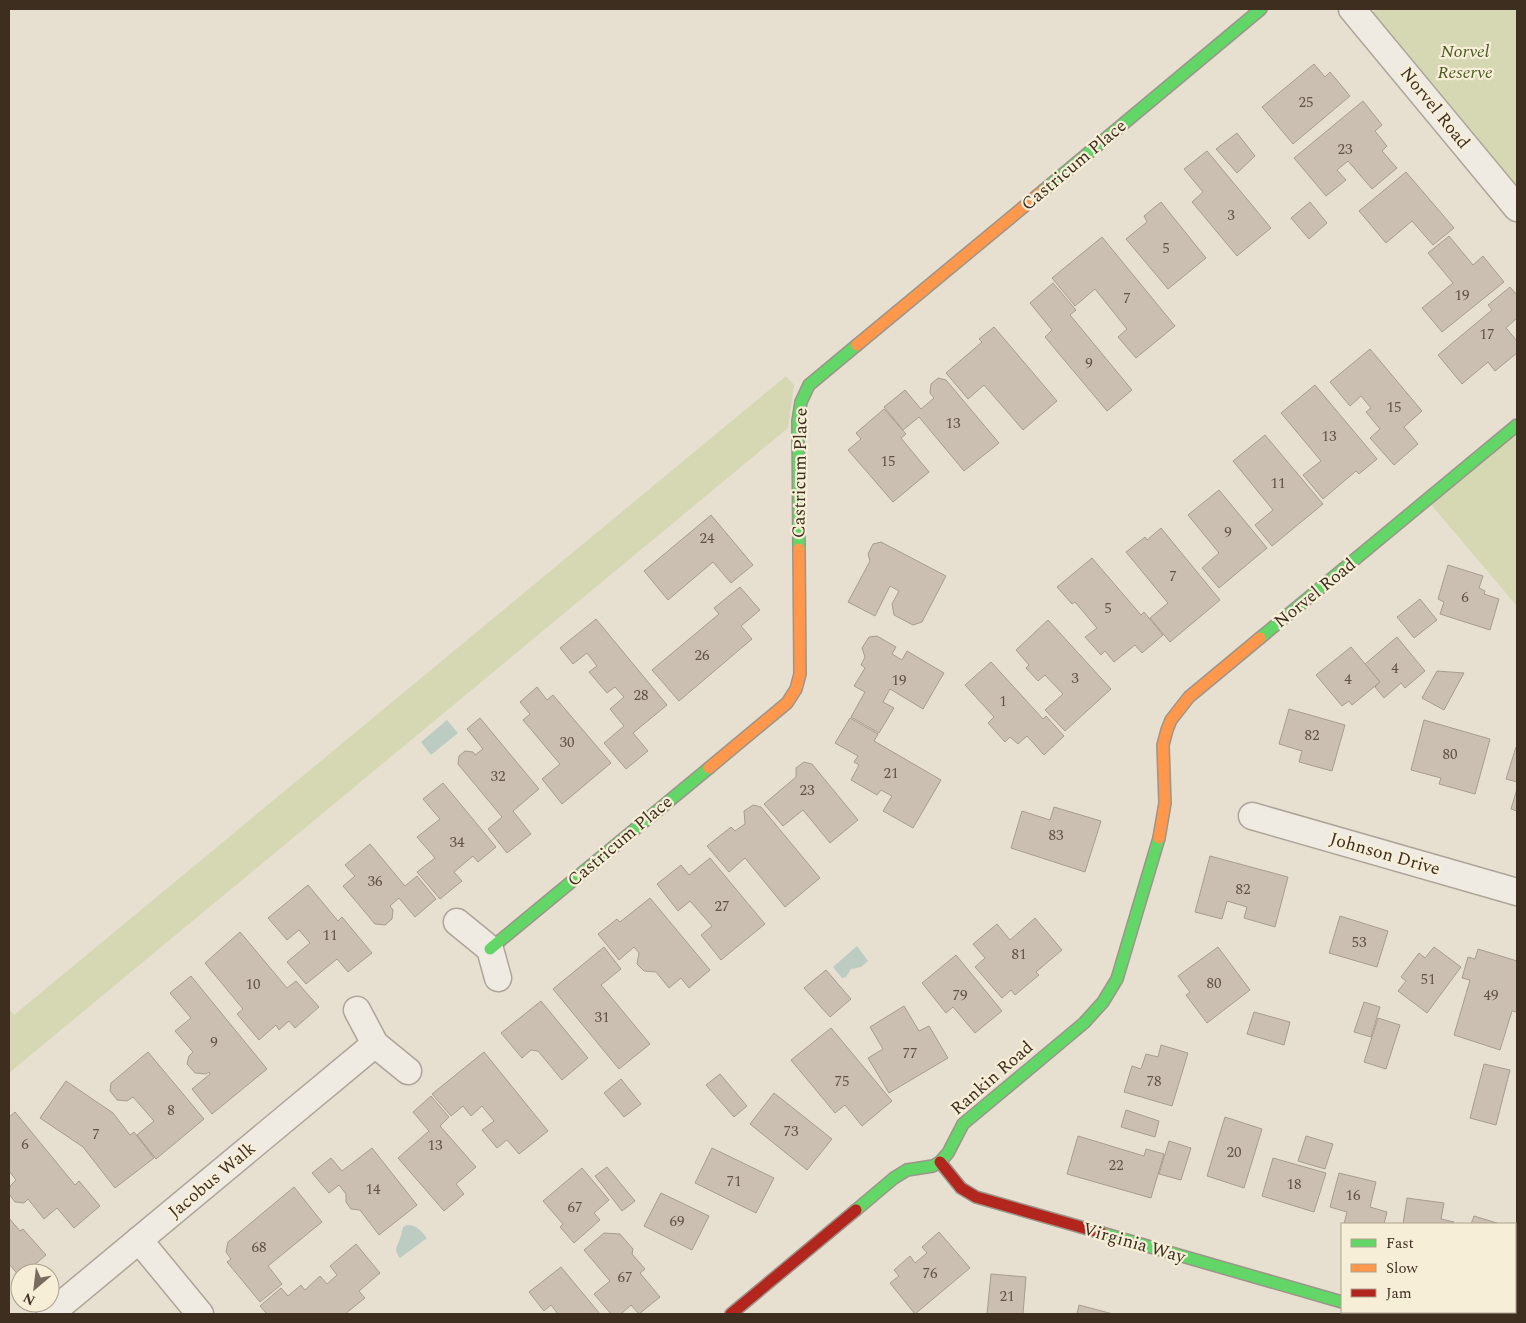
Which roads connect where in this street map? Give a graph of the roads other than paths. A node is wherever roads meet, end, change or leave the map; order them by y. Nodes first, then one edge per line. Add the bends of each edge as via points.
1 (1261, 9) edge
2 (1352, 9) edge
3 (1517, 208) edge
4 (1517, 426) edge
5 (1166, 789) joint
6 (1252, 816) dead end
7 (1517, 892) edge
8 (457, 922) dead end
9 (490, 949) junction
10 (498, 978) dead end
11 (357, 1010) dead end
12 (375, 1044) junction
13 (408, 1071) dead end
14 (940, 1162) junction
15 (139, 1240) junction
16 (1341, 1302) edge
17 (50, 1314) edge
18 (200, 1314) edge
19 (731, 1314) edge

1 - 9 street, Castricum Place via 809,385 802,398 798,421 800,674 794,695
2 - 3 street, Norvel Road
4 - 5 street, Norvel Road via 1179,708 1168,727 1164,744
5 - 14 street, Rankin Road via 1157,848 1108,998 1084,1023 963,1124
6 - 7 street, Johnson Drive
8 - 9 street
9 - 10 street
11 - 12 street
12 - 13 street
12 - 15 street, Jacobus Walk
14 - 16 street, Virginia Way via 961,1188 976,1197
14 - 19 street via 907,1170 894,1178
15 - 17 street, Jacobus Walk
15 - 18 street

